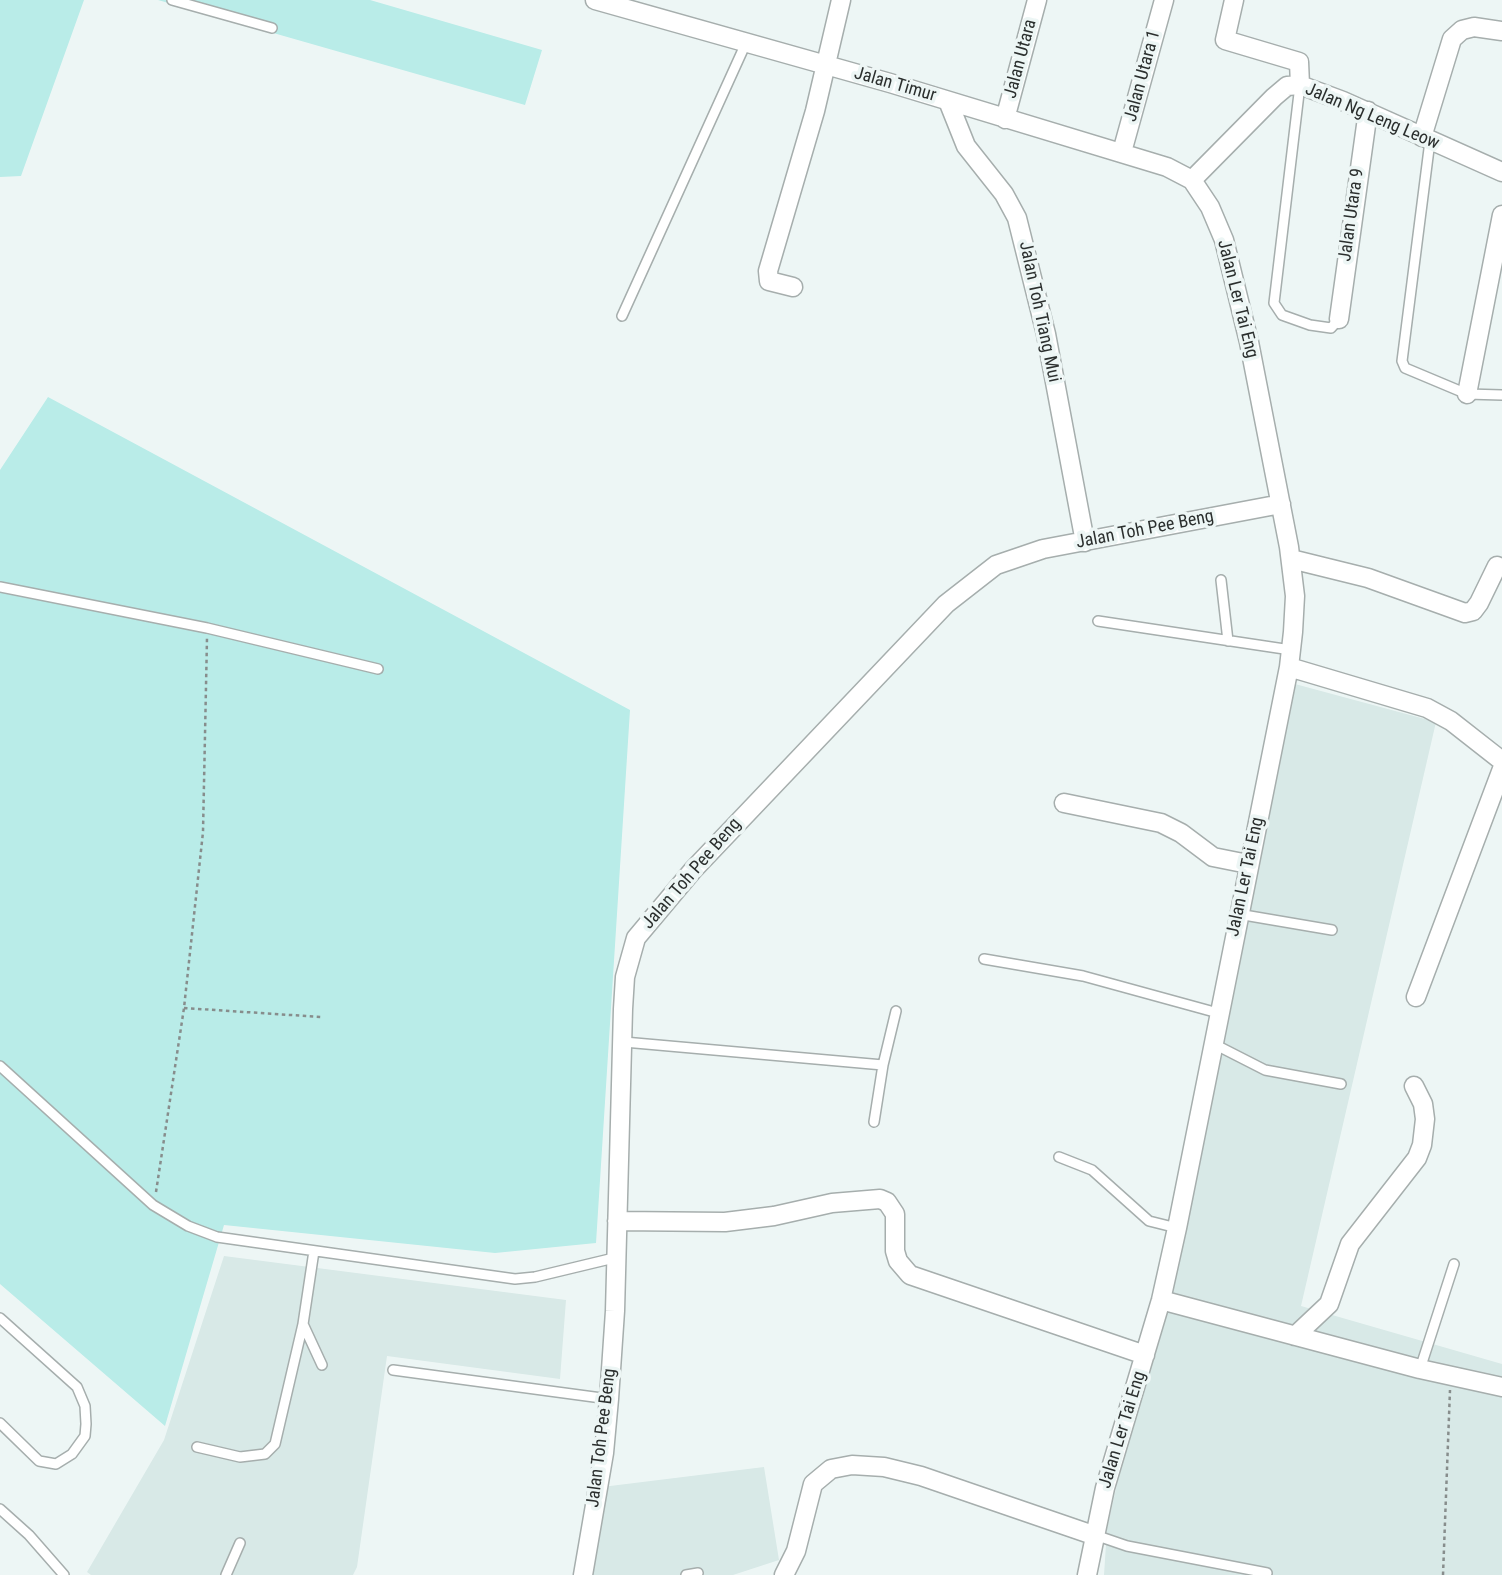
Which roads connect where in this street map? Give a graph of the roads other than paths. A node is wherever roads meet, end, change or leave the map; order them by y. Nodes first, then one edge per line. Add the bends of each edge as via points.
1 (172, 0) edge
2 (595, 0) edge
3 (841, 0) edge
4 (1037, 0) edge
5 (1164, 0) edge
6 (1234, 0) edge
7 (272, 27) dead end
8 (1502, 31) edge
9 (746, 43) junction
10 (823, 64) junction
11 (1300, 85) junction
12 (948, 100) junction
13 (1368, 111) junction
14 (1004, 119) junction
15 (1426, 139) junction
16 (1122, 152) junction
17 (1502, 172) edge
18 (1192, 180) junction
19 (1502, 215) edge
20 (793, 288) dead end
21 (622, 316) dead end
22 (1339, 319) joint
23 (1467, 394) junction
24 (1502, 395) edge
25 (1281, 504) junction
26 (1086, 542) junction
27 (1291, 559) junction
28 (1497, 566) dead end
29 (1221, 580) dead end
30 (0, 587) edge
31 (1098, 621) dead end
32 (1228, 641) junction
33 (1290, 659) junction
34 (378, 669) dead end
35 (1502, 761) edge
36 (1502, 769) edge
37 (1064, 803) dead end
38 (1248, 864) junction
39 (1238, 914) junction
40 (1332, 930) dead end
41 (984, 959) dead end
42 (1416, 997) dead end
43 (896, 1011) dead end
44 (1218, 1013) junction
45 (624, 1041) junction
46 (1213, 1043) junction
47 (883, 1065) junction
48 (0, 1066) edge
49 (1341, 1084) dead end
50 (1415, 1086) dead end
51 (874, 1122) dead end
52 (1059, 1157) dead end
53 (617, 1221) junction
54 (1177, 1228) junction
55 (314, 1251) junction
56 (614, 1258) junction
57 (1454, 1264) dead end
58 (1161, 1300) junction
59 (0, 1318) edge
60 (303, 1324) junction
61 (1295, 1336) junction
62 (1145, 1355) junction
63 (322, 1365) dead end
64 (1420, 1369) junction
65 (393, 1370) dead end
66 (1502, 1387) edge
67 (609, 1399) junction
68 (0, 1423) edge
69 (197, 1447) dead end
70 (0, 1509) edge
71 (1093, 1535) junction
72 (240, 1543) dead end
73 (698, 1573) dead end
74 (1267, 1573) edge
75 (64, 1575) edge
76 (226, 1575) edge
77 (583, 1575) edge
78 (686, 1575) edge
79 (784, 1575) edge
80 (1087, 1575) edge

1 - 7 lane
2 - 9 street, Jalan Timur
3 - 10 street
4 - 14 street, Jalan Utara
5 - 16 street, Jalan Utara 1
6 - 11 street via 1225,40 1299,62
8 - 15 street via 1474,27 1452,39
9 - 10 street, Jalan Timur
9 - 21 lane
10 - 12 street, Jalan Timur
10 - 20 street via 815,111 768,271 769,281
11 - 13 street, Jalan Ng Leng Leow
11 - 18 street, Jalan Ng Leng Leow via 1287,86 1274,97
11 - 22 lane via 1274,303 1282,315 1310,325 1331,328
12 - 14 street, Jalan Timur
12 - 26 street, Jalan Toh Tiang Mui via 966,146 1012,207 1023,236
13 - 15 street, Jalan Ng Leng Leow
13 - 22 street, Jalan Utara 9
14 - 16 street, Jalan Timur
15 - 17 street, Jalan Ng Leng Leow
15 - 23 lane via 1402,361 1405,368
16 - 18 street, Jalan Timur
18 - 25 street, Jalan Ler Tai Eng via 1210,207 1234,275
19 - 23 street
23 - 24 lane
25 - 26 street, Jalan Toh Pee Beng
25 - 27 street, Jalan Ler Tai Eng
26 - 45 street, Jalan Toh Pee Beng via 1016,556 973,580 693,870 636,939 629,954
27 - 28 street via 1368,578 1465,613 1479,603
27 - 33 street, Jalan Ler Tai Eng via 1295,596
29 - 32 lane
30 - 34 lane via 207,628
31 - 32 lane
32 - 33 lane
33 - 35 street via 1427,708
33 - 38 street, Jalan Ler Tai Eng
36 - 42 street
37 - 38 street via 1161,823 1213,857
38 - 39 street, Jalan Ler Tai Eng
39 - 40 lane
39 - 44 street, Jalan Ler Tai Eng
41 - 44 lane via 1095,979
43 - 47 lane
44 - 46 street, Jalan Ler Tai Eng
45 - 47 lane
45 - 53 street, Jalan Toh Pee Beng
46 - 49 lane via 1265,1070
46 - 54 street, Jalan Ler Tai Eng
47 - 51 lane
48 - 55 lane via 153,1206 217,1237
50 - 61 street via 1425,1119 1417,1158 1354,1237 1329,1304
52 - 54 lane via 1092,1170 1149,1222
53 - 56 street, Jalan Toh Pee Beng
53 - 62 street via 725,1222 880,1199 895,1214 895,1251 911,1275
54 - 58 street, Jalan Ler Tai Eng
55 - 56 lane via 515,1279
55 - 60 lane
56 - 67 street, Jalan Toh Pee Beng
57 - 64 lane
58 - 61 street
58 - 62 street, Jalan Ler Tai Eng
59 - 68 lane via 77,1387 86,1424 85,1436 72,1454 56,1464 39,1461
60 - 63 lane
60 - 69 lane via 275,1444 265,1454 240,1457
61 - 64 street
62 - 71 street, Jalan Ler Tai Eng
64 - 66 street
65 - 67 lane
67 - 77 street, Jalan Toh Pee Beng
70 - 75 lane
71 - 74 lane
71 - 79 street via 921,1476 852,1465 831,1469 813,1485 796,1551
71 - 80 street, Jalan Ler Tai Eng
72 - 76 lane
73 - 78 lane

